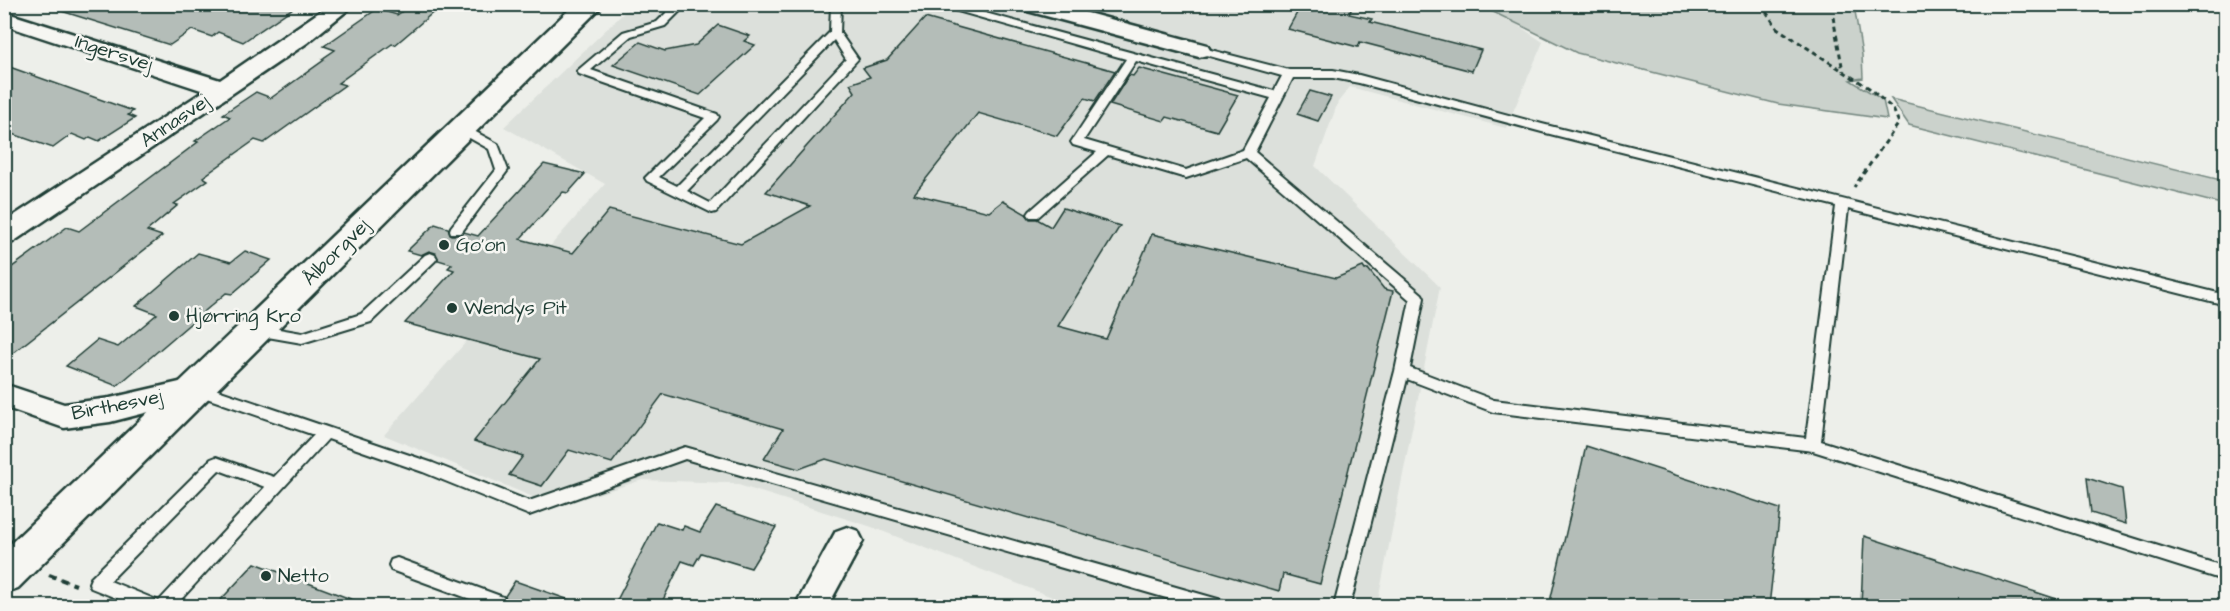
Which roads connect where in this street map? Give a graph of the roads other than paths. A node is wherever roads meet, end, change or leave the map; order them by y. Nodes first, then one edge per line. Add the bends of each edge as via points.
1 (345, 4) edge
2 (591, 4) edge
3 (682, 4) edge
4 (836, 4) edge
5 (938, 4) edge
6 (1028, 4) edge
7 (4, 18) edge
8 (835, 33) junction
9 (1198, 50) joint
10 (1133, 57) junction
11 (1289, 74) junction
12 (223, 89) junction
13 (1278, 96) junction
14 (461, 128) junction
15 (1107, 150) junction
16 (1248, 153) junction
17 (679, 192) junction
18 (1844, 203) junction
19 (1034, 214) dead end
20 (456, 230) dead end
21 (4, 235) edge
22 (430, 258) dead end
23 (2226, 300) edge
24 (256, 330) junction
25 (1402, 371) junction
26 (197, 389) junction
27 (4, 395) edge
28 (326, 432) junction
29 (1813, 446) junction
30 (278, 485) junction
31 (847, 541) dead end
32 (397, 565) dead end
33 (11, 569) edge
34 (2226, 574) edge
35 (497, 602) dead end
36 (154, 606) edge
37 (165, 606) edge
38 (811, 606) edge
39 (1218, 606) edge
40 (1342, 606) edge

1 - 12 street, Annasvej
2 - 14 main road, Ålborgvej
3 - 17 lane via 661,24 627,34 582,71 713,117 651,178
4 - 8 lane
5 - 10 lane
6 - 9 street
7 - 12 street, Ingersvej
8 - 17 lane
8 - 17 lane via 852,59 712,209
9 - 11 lane
10 - 13 lane
10 - 15 lane via 1077,142
11 - 13 lane
11 - 18 lane via 1333,74 1359,79
12 - 21 street, Annasvej
13 - 16 lane
14 - 20 lane via 494,147 502,170
14 - 24 main road, Ålborgvej
15 - 16 lane via 1186,174
15 - 19 lane
16 - 25 lane via 1417,298
18 - 23 lane
18 - 29 lane
22 - 24 lane via 366,318 302,338
24 - 26 main road, Ålborgvej
25 - 29 lane via 1493,406
25 - 40 lane
26 - 27 street, Birthesvej via 110,410 63,416
26 - 28 lane
26 - 33 main road, Ålborgvej
28 - 30 lane
28 - 39 lane via 429,467 529,508 685,453
29 - 34 lane
30 - 36 lane via 216,463 97,583
30 - 37 lane
31 - 38 street
32 - 35 lane

